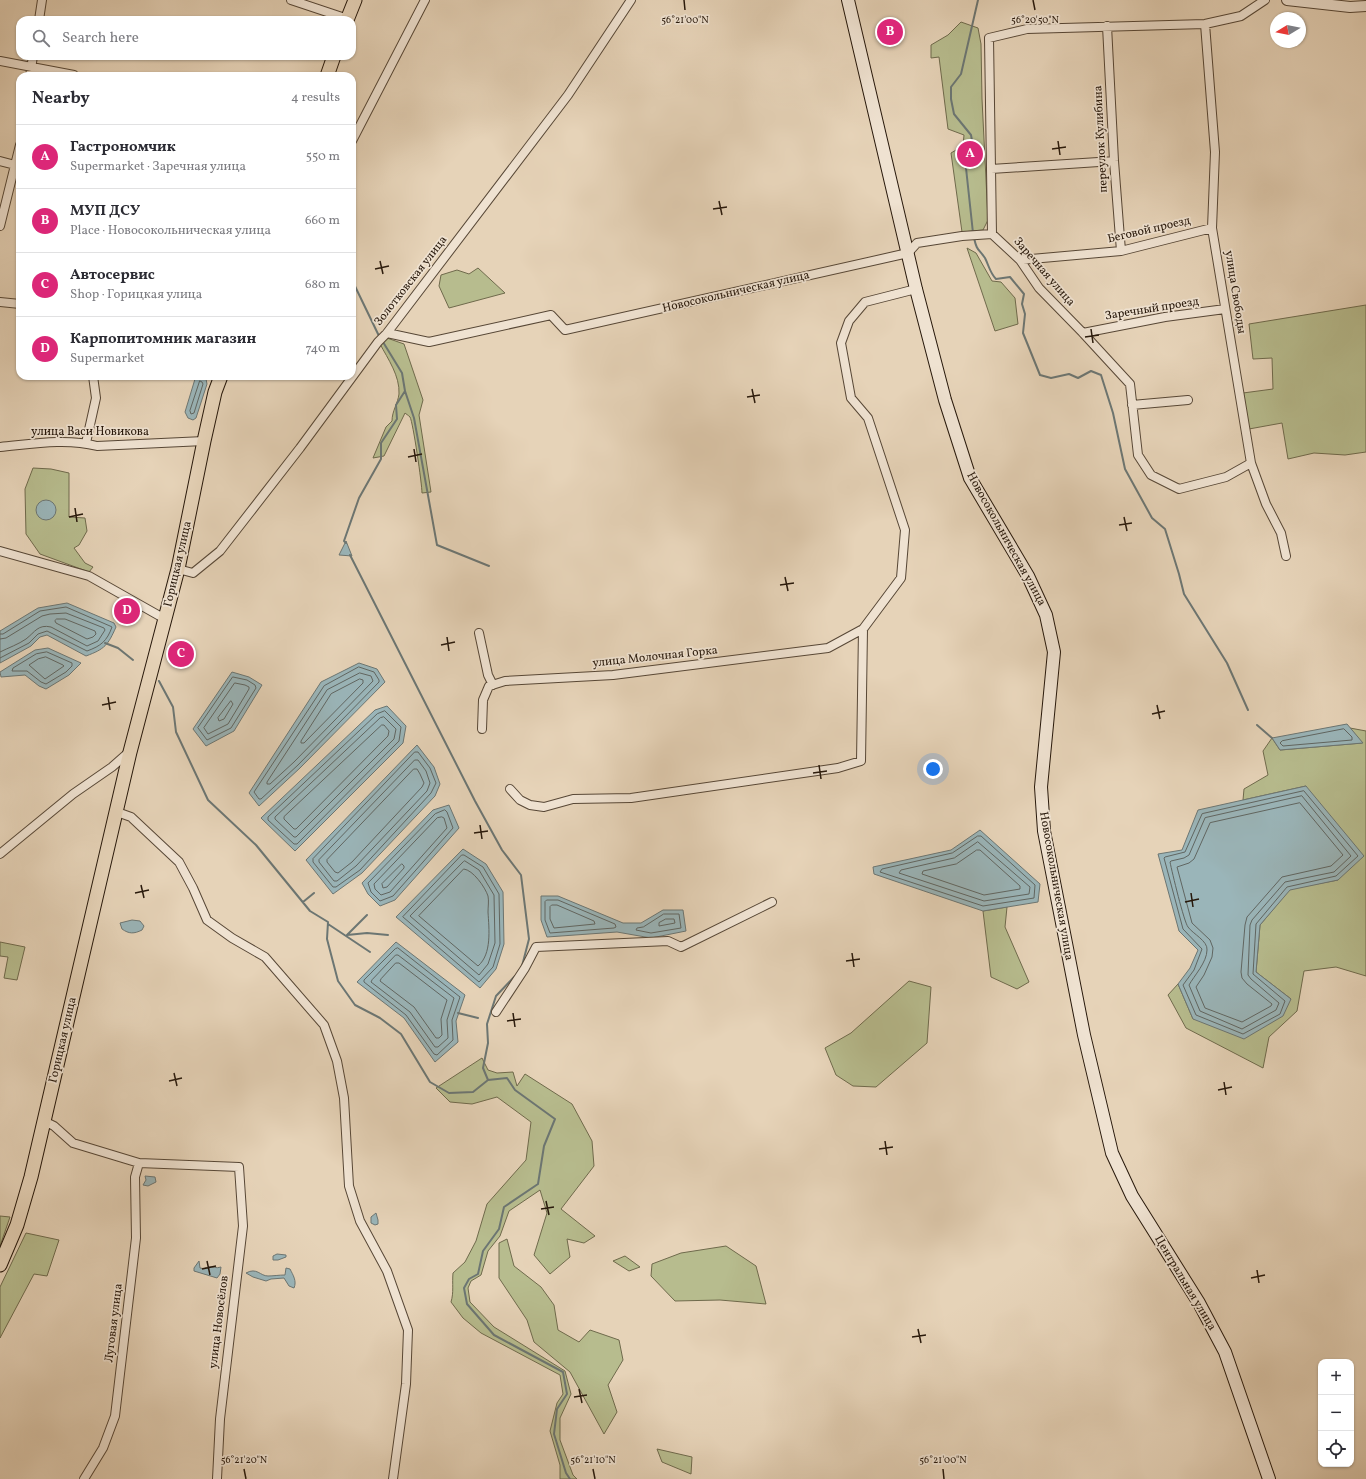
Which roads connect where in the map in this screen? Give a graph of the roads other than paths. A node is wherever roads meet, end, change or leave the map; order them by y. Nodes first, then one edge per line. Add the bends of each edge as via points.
1 (42, 0) edge
2 (291, 0) edge
3 (355, 0) edge
4 (425, 0) edge
5 (631, 0) edge
6 (848, 0) edge
7 (1264, 0) edge
8 (1287, 0) edge
9 (1366, 6) edge
10 (39, 16) edge
11 (339, 16) edge
12 (349, 16) edge
13 (1205, 24) junction
14 (1107, 26) junction
15 (32, 60) edge
16 (333, 60) edge
17 (0, 61) edge
18 (31, 67) junction
19 (30, 72) edge
20 (58, 72) edge
21 (328, 72) edge
22 (356, 133) edge
23 (0, 161) edge
24 (16, 161) edge
25 (1114, 162) junction
26 (15, 165) junction
27 (991, 169) junction
28 (0, 226) edge
29 (1212, 228) junction
30 (992, 234) junction
31 (1121, 251) junction
32 (908, 253) junction
33 (1020, 260) junction
34 (916, 289) junction
35 (0, 302) edge
36 (16, 304) edge
37 (1225, 309) junction
38 (1083, 333) junction
39 (386, 334) junction
40 (356, 372) edge
41 (94, 380) edge
42 (220, 380) edge
43 (350, 380) edge
44 (1188, 400) dead end
45 (1132, 405) junction
46 (204, 441) junction
47 (86, 443) junction
48 (0, 447) edge
49 (1251, 463) junction
50 (0, 551) edge
51 (1286, 556) dead end
52 (178, 569) junction
53 (165, 619) junction
54 (863, 629) junction
55 (479, 633) dead end
56 (493, 685) junction
57 (482, 729) dead end
58 (130, 752) junction
59 (510, 789) dead end
60 (117, 812) junction
61 (0, 854) edge
62 (772, 902) dead end
63 (496, 1012) dead end
64 (1103, 1114) joint
65 (44, 1121) junction
66 (139, 1163) junction
67 (0, 1265) edge
68 (84, 1479) edge
69 (216, 1479) edge
70 (393, 1479) edge
71 (1269, 1479) edge

1 - 10 street
2 - 11 street
3 - 12 main road
4 - 22 street
5 - 39 street, Золотковская улица via 568,95
6 - 32 main road, Новосокольническая улица
7 - 13 street via 1241,16
8 - 9 street
13 - 14 street
13 - 29 street, улица Свободы via 1215,152
14 - 25 street, переулок Кулибина
14 - 27 street via 1027,29 989,38
15 - 18 street
16 - 21 main road
17 - 18 street
18 - 19 street
18 - 20 street
23 - 26 street
24 - 26 street
25 - 27 street
25 - 31 street, переулок Кулибина
26 - 28 street
27 - 30 street
29 - 31 street, Беговой проезд
29 - 37 street, улица Свободы
30 - 32 street via 917,243
30 - 33 street, Заречная улица
31 - 33 street, Беговой проезд
32 - 34 main road, Новосокольническая улица
32 - 39 street, Новосокольническая улица via 565,330 551,315 429,342
33 - 38 street, Заречная улица via 1039,288
34 - 54 street via 864,302 849,321 841,343 851,398 868,418 905,530 901,578
34 - 64 main road, Новосокольническая улица via 944,400 970,478 1028,576 1046,615 1054,652 1041,787 1044,831
35 - 36 street
37 - 38 street, Заречный проезд via 1165,316
37 - 49 street, улица Свободы
38 - 45 street, Заречная улица via 1130,384
39 - 40 street, Золотковская улица
41 - 47 street via 96,398
42 - 46 main road, Горицкая улица
43 - 52 street, Золотковская улица via 220,551 193,573
44 - 45 street
45 - 49 street, Заречная улица via 1138,455 1151,475 1179,490 1226,477
46 - 47 street, улица Васи Новикова via 97,446
46 - 52 main road, Горицкая улица
47 - 48 street, улица Васи Новикова via 43,442
49 - 51 street, улица Свободы via 1266,504 1281,533
50 - 53 street via 89,576
52 - 53 main road, Горицкая улица
53 - 58 main road, Горицкая улица
54 - 56 street, улица Молочная Горка via 828,648 613,675 505,681
54 - 59 street via 861,761 838,768 631,798 573,799 544,807 520,800
55 - 56 street via 488,675
56 - 57 street via 489,686 483,700
58 - 60 main road, Горицкая улица
58 - 61 street via 73,794
60 - 65 main road, Горицкая улица
60 - 70 street via 132,817 179,862 207,920 265,957 324,1025 337,1061 344,1098 349,1186 360,1222 387,1271 408,1330 406,1384
62 - 63 street via 681,947 668,941 536,947
64 - 71 main road, Центральная улица via 1112,1153 1132,1196 1199,1303 1225,1352
65 - 66 street via 54,1126 73,1143
65 - 67 main road, Горицкая улица via 18,1225
66 - 68 street, Луговая улица via 135,1177 136,1238 115,1416 103,1448
66 - 69 street, улица Новосёлов via 239,1167 243,1226 220,1419

